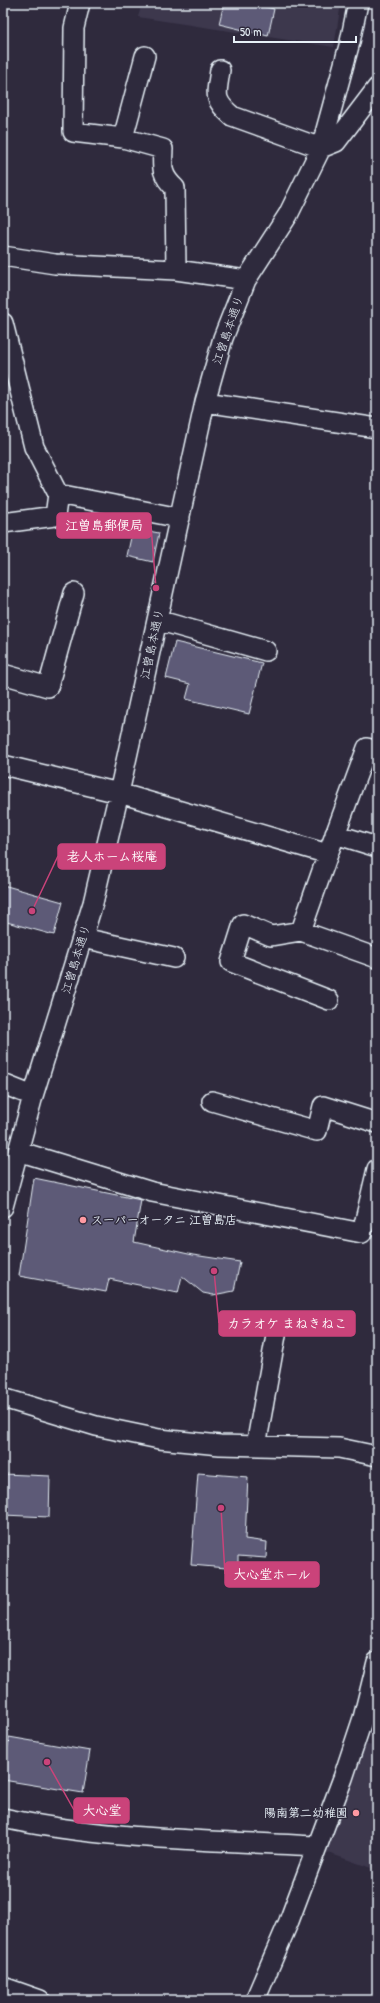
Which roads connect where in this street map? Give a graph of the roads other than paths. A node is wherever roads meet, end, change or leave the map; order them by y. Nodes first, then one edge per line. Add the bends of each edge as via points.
1 (80, 3) edge
2 (358, 3) edge
3 (145, 56) dead end
4 (220, 70) dead end
5 (377, 88) edge
6 (123, 138) junction
7 (321, 148) junction
8 (3, 256) edge
9 (176, 270) junction
10 (246, 280) junction
11 (3, 323) edge
12 (205, 402) junction
13 (377, 428) edge
14 (58, 494) junction
15 (180, 518) junction
16 (3, 523) edge
17 (74, 593) dead end
18 (157, 620) junction
19 (266, 651) dead end
20 (3, 674) edge
21 (377, 751) edge
22 (3, 765) edge
23 (119, 793) junction
24 (335, 834) junction
25 (377, 847) edge
26 (328, 854) junction
27 (301, 931) junction
28 (83, 938) junction
29 (174, 958) dead end
30 (377, 958) edge
31 (329, 1000) dead end
32 (3, 1084) edge
33 (33, 1096) junction
34 (212, 1101) dead end
35 (377, 1123) edge
36 (18, 1151) junction
37 (377, 1169) edge
38 (3, 1207) edge
39 (369, 1235) edge
40 (276, 1335) dead end
41 (3, 1398) edge
42 (256, 1446) junction
43 (377, 1456) edge
44 (377, 1662) edge
45 (3, 1818) edge
46 (316, 1846) junction
47 (3, 1987) edge
48 (40, 2000) edge
49 (255, 2000) edge

1 - 6 street via 74,28 73,132
2 - 7 street, 江曽島本通り
3 - 6 street
4 - 7 street via 217,97 220,106 232,116
5 - 7 street via 336,142
6 - 9 street via 163,149 162,166 165,179 174,188
7 - 10 street, 江曽島本通り via 288,215
8 - 9 street via 55,264
9 - 10 street
10 - 12 street, 江曽島本通り via 223,338
11 - 14 street via 34,447
12 - 13 street
12 - 15 street, 江曽島本通り
14 - 15 street
14 - 16 street via 55,516
15 - 18 street, 江曽島本通り
17 - 20 street via 48,687
18 - 19 street
18 - 23 street, 江曽島本通り
21 - 24 street via 367,748
22 - 23 street
23 - 26 street
23 - 28 street, 江曽島本通り
24 - 25 street
24 - 26 street
26 - 27 street
27 - 30 street
27 - 31 street via 271,936 243,924 230,962
28 - 29 street
28 - 33 street, 江曽島本通り
32 - 33 street
33 - 36 street, 江曽島本通り
34 - 35 street via 317,1131 323,1106
36 - 38 street, 江曽島本通り
36 - 39 street via 152,1192
37 - 39 street
40 - 42 street
41 - 42 street via 96,1426 159,1439
42 - 43 street via 339,1448
44 - 46 street via 363,1718
45 - 46 street via 43,1827 100,1833
46 - 49 street via 289,1921
47 - 48 street

